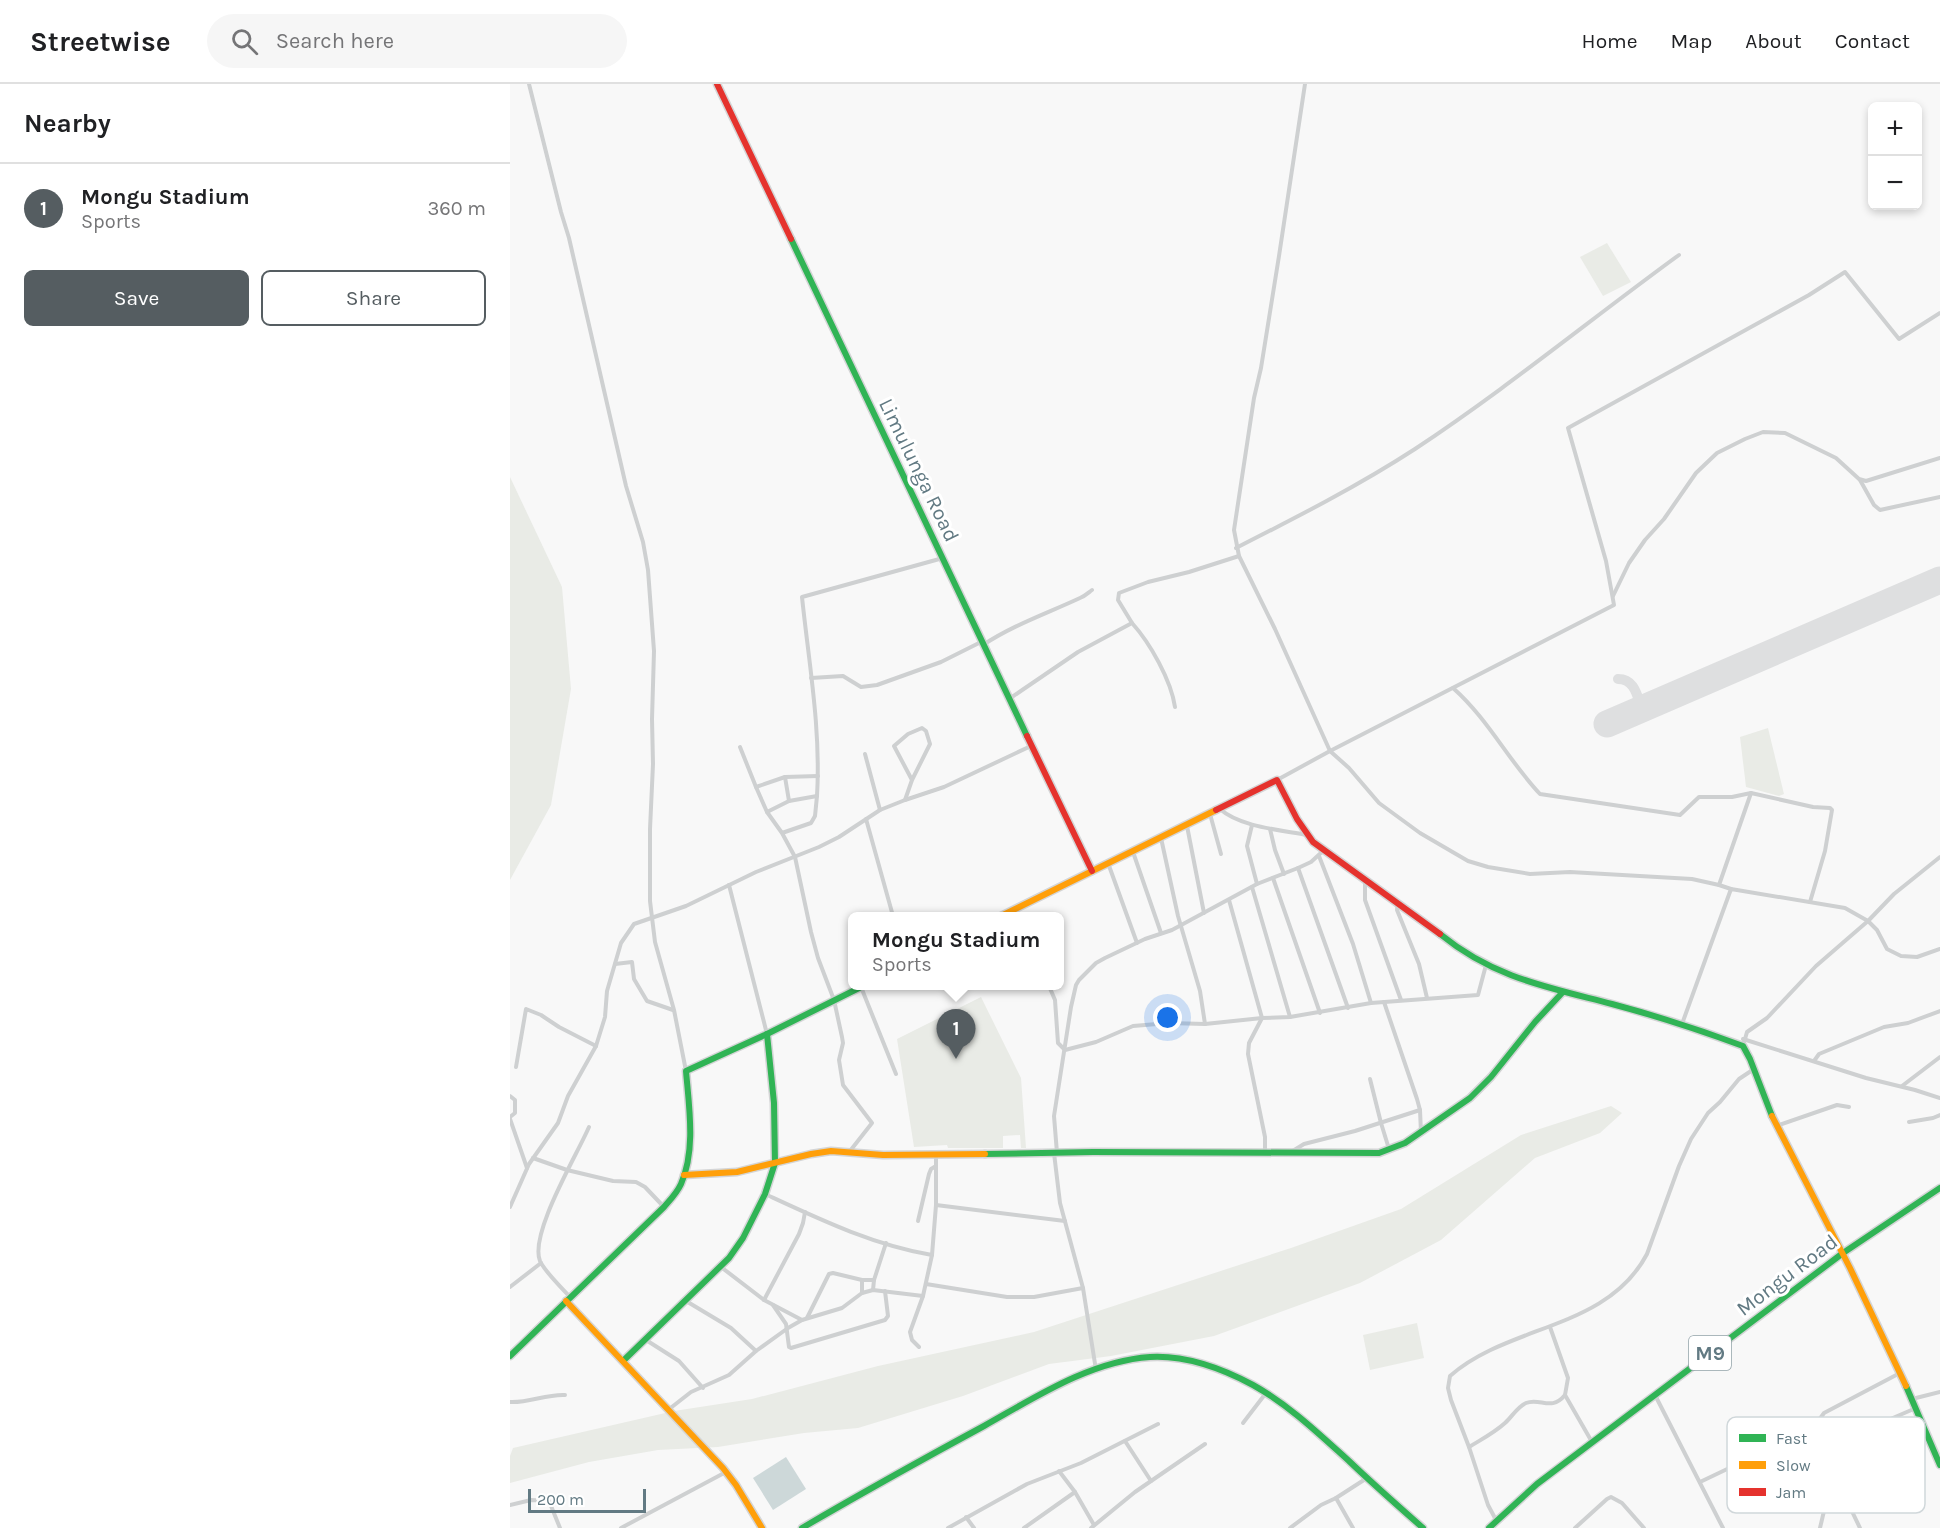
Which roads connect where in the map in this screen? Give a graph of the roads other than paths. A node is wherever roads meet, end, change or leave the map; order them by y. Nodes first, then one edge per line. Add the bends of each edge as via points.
1 (529, 84) edge
2 (717, 84) edge
3 (1305, 84) edge
4 (1679, 255) dead end
5 (1940, 313) edge
6 (1940, 458) edge
7 (1859, 479) junction
8 (1940, 497) edge
9 (1236, 548) junction
10 (1239, 556) junction
11 (943, 558) junction
12 (1092, 590) dead end
13 (1613, 596) junction
14 (1132, 623) junction
15 (982, 644) junction
16 (812, 678) junction
17 (1453, 688) junction
18 (1009, 699) junction
19 (1175, 707) dead end
20 (1031, 746) junction
21 (740, 747) dead end
22 (1330, 751) junction
23 (865, 754) dead end
24 (818, 776) junction
25 (785, 777) junction
26 (912, 780) junction
27 (1277, 780) junction
28 (756, 787) junction
29 (1751, 793) junction
30 (817, 796) junction
31 (905, 800) junction
32 (789, 801) junction
33 (1220, 809) junction
34 (880, 810) junction
35 (766, 812) junction
36 (1210, 814) junction
37 (866, 819) junction
38 (1252, 825) junction
39 (1188, 826) junction
40 (1270, 828) junction
41 (783, 833) junction
42 (1307, 835) junction
43 (1161, 837) junction
44 (1133, 852) junction
45 (1321, 853) junction
46 (1221, 854) dead end
47 (795, 857) junction
48 (1940, 857) edge
49 (1108, 863) junction
50 (1298, 868) junction
51 (1092, 871) junction
52 (1284, 874) junction
53 (1273, 878) junction
54 (1365, 881) junction
55 (1257, 884) junction
56 (729, 885) junction
57 (1719, 885) junction
58 (1252, 887) junction
59 (1731, 889) junction
60 (1229, 900) junction
61 (1398, 902) junction
62 (1810, 902) junction
63 (891, 912) edge
64 (1018, 912) edge
65 (1204, 913) junction
66 (652, 919) junction
67 (1868, 921) junction
68 (1181, 926) junction
69 (1161, 933) junction
70 (1137, 943) junction
71 (1940, 949) edge
72 (615, 964) junction
73 (1486, 964) junction
74 (854, 990) edge
75 (864, 990) edge
76 (1051, 990) edge
77 (1562, 993) junction
78 (1427, 998) junction
79 (834, 1000) junction
80 (1401, 1000) junction
81 (1384, 1002) junction
82 (1371, 1004) junction
83 (1348, 1008) junction
84 (674, 1010) junction
85 (1940, 1011) edge
86 (1320, 1013) junction
87 (1290, 1017) junction
88 (1262, 1018) junction
89 (1205, 1023) junction
90 (1682, 1024) junction
91 (767, 1034) junction
92 (1743, 1043) junction
93 (596, 1046) junction
94 (1065, 1050) junction
95 (1940, 1058) edge
96 (1814, 1061) junction
97 (516, 1067) dead end
98 (1754, 1069) junction
99 (686, 1071) junction
100 (896, 1074) dead end
101 (1370, 1078) dead end
102 (1901, 1086) junction
103 (510, 1096) edge
104 (1940, 1098) edge
105 (1849, 1107) dead end
106 (1420, 1110) junction
107 (1940, 1115) edge
108 (510, 1118) edge
109 (1909, 1122) dead end
110 (1381, 1123) junction
111 (1776, 1126) junction
112 (589, 1127) dead end
113 (1421, 1133) junction
114 (1389, 1149) junction
115 (850, 1151) junction
116 (1265, 1151) junction
117 (1291, 1152) junction
118 (1055, 1153) junction
119 (936, 1154) junction
120 (533, 1158) junction
121 (775, 1163) junction
122 (936, 1166) junction
123 (527, 1168) junction
124 (567, 1170) junction
125 (684, 1175) junction
126 (1940, 1188) edge
127 (765, 1194) junction
128 (936, 1205) junction
129 (510, 1207) edge
130 (664, 1207) junction
131 (805, 1212) junction
132 (918, 1221) dead end
133 (1065, 1221) junction
134 (886, 1243) junction
135 (1843, 1253) junction
136 (932, 1255) junction
137 (541, 1263) junction
138 (721, 1267) junction
139 (862, 1280) junction
140 (874, 1280) junction
141 (926, 1284) junction
142 (510, 1287) edge
143 (1083, 1288) junction
144 (873, 1290) junction
145 (885, 1291) junction
146 (862, 1293) junction
147 (923, 1296) junction
148 (568, 1299) junction
149 (764, 1300) junction
150 (686, 1301) junction
151 (773, 1305) junction
152 (804, 1319) junction
153 (1550, 1327) junction
154 (788, 1328) junction
155 (646, 1340) junction
156 (919, 1347) dead end
157 (756, 1351) junction
158 (510, 1356) edge
159 (623, 1361) junction
160 (1096, 1371) junction
161 (1900, 1372) junction
162 (703, 1388) junction
163 (1940, 1392) edge
164 (1266, 1393) junction
165 (565, 1395) dead end
166 (1565, 1395) junction
167 (1654, 1395) junction
168 (1912, 1399) junction
169 (510, 1402) edge
170 (1916, 1408) junction
171 (668, 1410) junction
172 (1821, 1417) edge
173 (1896, 1417) edge
174 (1920, 1417) edge
175 (1243, 1423) dead end
176 (1158, 1424) dead end
177 (1925, 1429) edge
178 (1125, 1441) junction
179 (1592, 1442) junction
180 (1205, 1444) dead end
181 (1469, 1447) junction
182 (1940, 1465) edge
183 (1727, 1469) edge
184 (1059, 1471) junction
185 (726, 1472) junction
186 (1367, 1478) junction
187 (1151, 1481) junction
188 (1700, 1482) junction
189 (1075, 1492) junction
190 (1336, 1498) junction
191 (510, 1505) edge
192 (1823, 1513) edge
193 (1853, 1513) edge
194 (966, 1517) junction
195 (1496, 1520) junction
196 (1092, 1527) edge
197 (560, 1528) edge
198 (621, 1528) edge
199 (762, 1528) edge
200 (802, 1528) edge
201 (948, 1528) edge
202 (974, 1528) edge
203 (1024, 1528) edge
204 (1290, 1528) edge
205 (1353, 1528) edge
206 (1424, 1528) edge
207 (1489, 1528) edge
208 (1575, 1528) edge
209 (1644, 1528) edge
210 (1723, 1528) edge
211 (1820, 1528) edge
212 (1860, 1528) edge

1 - 66 street via 648,570 654,651
2 - 11 main road, Limulunga Road
3 - 9 street via 1234,530
4 - 9 street via 1415,449 1324,503
5 - 13 street via 1899,339 1845,272 1809,296 1568,428
6 - 7 street via 1869,481
7 - 8 street via 1880,510
7 - 13 street via 1836,458 1785,433 1762,432 1738,442 1717,453 1696,473 1629,563
9 - 10 street
10 - 14 street via 1119,593 1118,600
10 - 22 street
11 - 15 main road, Limulunga Road
11 - 16 street via 802,597
12 - 15 street
13 - 17 street via 1614,605
14 - 18 street via 1077,652
14 - 19 street via 1162,672
15 - 16 street via 877,685 861,687 843,676
15 - 18 main road, Limulunga Road
16 - 24 street
17 - 22 street
17 - 29 street via 1484,720 1540,794 1680,815 1699,797
18 - 20 main road, Limulunga Road
20 - 31 street via 944,787
20 - 51 main road, Limulunga Road
21 - 28 street
22 - 27 street
22 - 57 street via 1379,804 1468,861 1530,874 1570,872 1692,879
23 - 34 street
24 - 25 street
24 - 30 street
25 - 28 street
25 - 32 street
26 - 26 street via 930,744 922,728 894,746
26 - 31 street
27 - 33 main road
27 - 42 main road
28 - 35 street
29 - 57 street
29 - 62 street via 1832,810
30 - 32 street
30 - 41 street via 813,820
31 - 34 street
32 - 35 street
33 - 36 main road
33 - 38 street
34 - 37 street
35 - 41 street
36 - 39 main road
36 - 46 street
37 - 47 street
37 - 63 street
38 - 40 street
38 - 55 street via 1247,846
39 - 43 main road
39 - 65 street
40 - 42 street
40 - 52 street
41 - 47 street
42 - 45 main road
43 - 44 main road
43 - 68 street
44 - 49 main road
44 - 69 street
45 - 50 street
45 - 54 main road
45 - 82 street
47 - 56 street
47 - 79 street via 813,941
48 - 67 street
49 - 51 main road
49 - 70 street
50 - 52 street
50 - 83 street
51 - 64 main road
52 - 53 street
53 - 55 street
53 - 86 street
54 - 61 main road
54 - 80 street via 1365,900
55 - 58 street
56 - 66 street
56 - 91 street
57 - 59 street
58 - 60 street
58 - 87 street
59 - 62 street
59 - 90 street
60 - 65 street
60 - 88 street
61 - 73 main road
61 - 78 street via 1397,910 1419,964
62 - 67 street via 1845,908
65 - 68 street
66 - 72 street via 634,924 623,938
66 - 84 street
67 - 71 street via 1887,950 1901,956 1917,957
67 - 92 street via 1816,966 1767,1018 1746,1032
68 - 69 street
68 - 89 street
69 - 70 street
70 - 94 street via 1096,963 1078,980
72 - 84 street via 632,962 634,979 647,1001
72 - 93 street
73 - 77 main road
73 - 78 street via 1478,995
74 - 79 main road
75 - 100 street
76 - 94 street via 1058,1044
77 - 90 main road
77 - 113 main road via 1482,1087
78 - 80 street
79 - 91 main road
79 - 115 street via 843,1043 839,1060 843,1085 872,1123
80 - 81 street
81 - 82 street
81 - 106 street
82 - 83 street
83 - 86 street
84 - 99 street
85 - 96 street via 1873,1031 1819,1054
86 - 87 street
87 - 88 street
88 - 89 street
88 - 116 street via 1249,1043 1248,1054
89 - 94 street via 1133,1026
90 - 92 main road
91 - 99 main road
91 - 121 main road
92 - 96 street
92 - 98 main road
93 - 97 street via 526,1009
93 - 120 street via 558,1123
94 - 118 street via 1054,1116
95 - 102 street
96 - 102 street
98 - 111 main road
98 - 153 street via 1739,1079 1708,1113 1691,1139 1642,1264 1614,1293
99 - 125 main road via 689,1134
101 - 110 street
102 - 104 street
103 - 108 street via 515,1100 515,1113
105 - 111 street via 1837,1105
106 - 110 street
106 - 113 street
107 - 109 street
108 - 123 street
110 - 114 street
110 - 117 street via 1304,1144
111 - 135 main road
112 - 124 street
113 - 114 main road
114 - 117 main road via 1368,1154
115 - 119 main road
115 - 121 main road via 812,1154
116 - 117 main road
116 - 118 main road
118 - 119 main road
118 - 133 street
119 - 122 street
120 - 123 street
120 - 124 street
121 - 125 main road via 738,1172
121 - 127 main road
122 - 128 street
122 - 132 street via 928,1174
123 - 129 street
124 - 130 street via 636,1182
124 - 137 street via 545,1221 538,1249
125 - 130 main road
126 - 135 main road, Mongu Road / M9
127 - 131 street
127 - 138 main road via 743,1238
128 - 133 street
128 - 136 street
130 - 148 main road
131 - 134 street via 853,1234
131 - 149 street via 799,1234
133 - 143 street
134 - 136 street
134 - 140 street
135 - 161 main road
135 - 167 main road, Mongu Road / M9
136 - 141 street
137 - 142 street
137 - 148 street
138 - 149 street
138 - 150 main road
139 - 140 street
139 - 146 street
139 - 152 street via 829,1274
140 - 144 street
141 - 143 street via 1007,1297 1034,1297
141 - 147 street
143 - 160 street
144 - 145 street
144 - 146 street
145 - 147 street
145 - 154 street via 888,1316 880,1323 790,1348
146 - 152 street via 842,1308
147 - 156 street via 910,1332
148 - 158 main road
148 - 159 main road
149 - 151 street
150 - 155 main road
150 - 157 street via 731,1328
151 - 152 street
151 - 154 street
152 - 154 street
153 - 166 street via 1568,1378
153 - 181 street via 1498,1346 1450,1376 1448,1388
154 - 157 street
155 - 159 main road
155 - 162 street via 679,1361
157 - 162 street via 729,1375
159 - 171 main road
160 - 164 main road via 1123,1361 1169,1358 1196,1362
160 - 200 main road via 1048,1390
161 - 168 main road
161 - 172 street
162 - 171 street
163 - 168 street
164 - 175 street
164 - 186 main road
165 - 169 street
166 - 179 street
166 - 181 street via 1550,1404 1524,1404 1496,1431
167 - 179 main road, Mongu Road / M9
167 - 188 street
168 - 170 main road
170 - 173 street
170 - 174 main road
171 - 185 main road
176 - 178 street
177 - 182 main road
178 - 184 street
178 - 187 street
179 - 195 main road, Mongu Road / M9
180 - 187 street
181 - 195 street
183 - 188 street
184 - 189 street
184 - 194 street
185 - 198 street
185 - 199 main road
186 - 190 street
186 - 206 main road
187 - 196 street
188 - 210 street
189 - 196 street
189 - 203 street
190 - 204 street
190 - 205 street
191 - 197 street via 549,1501
192 - 211 street
193 - 212 street
194 - 201 street
194 - 202 street
195 - 207 main road, Mongu Road / M9
208 - 209 street via 1611,1497 1622,1503

